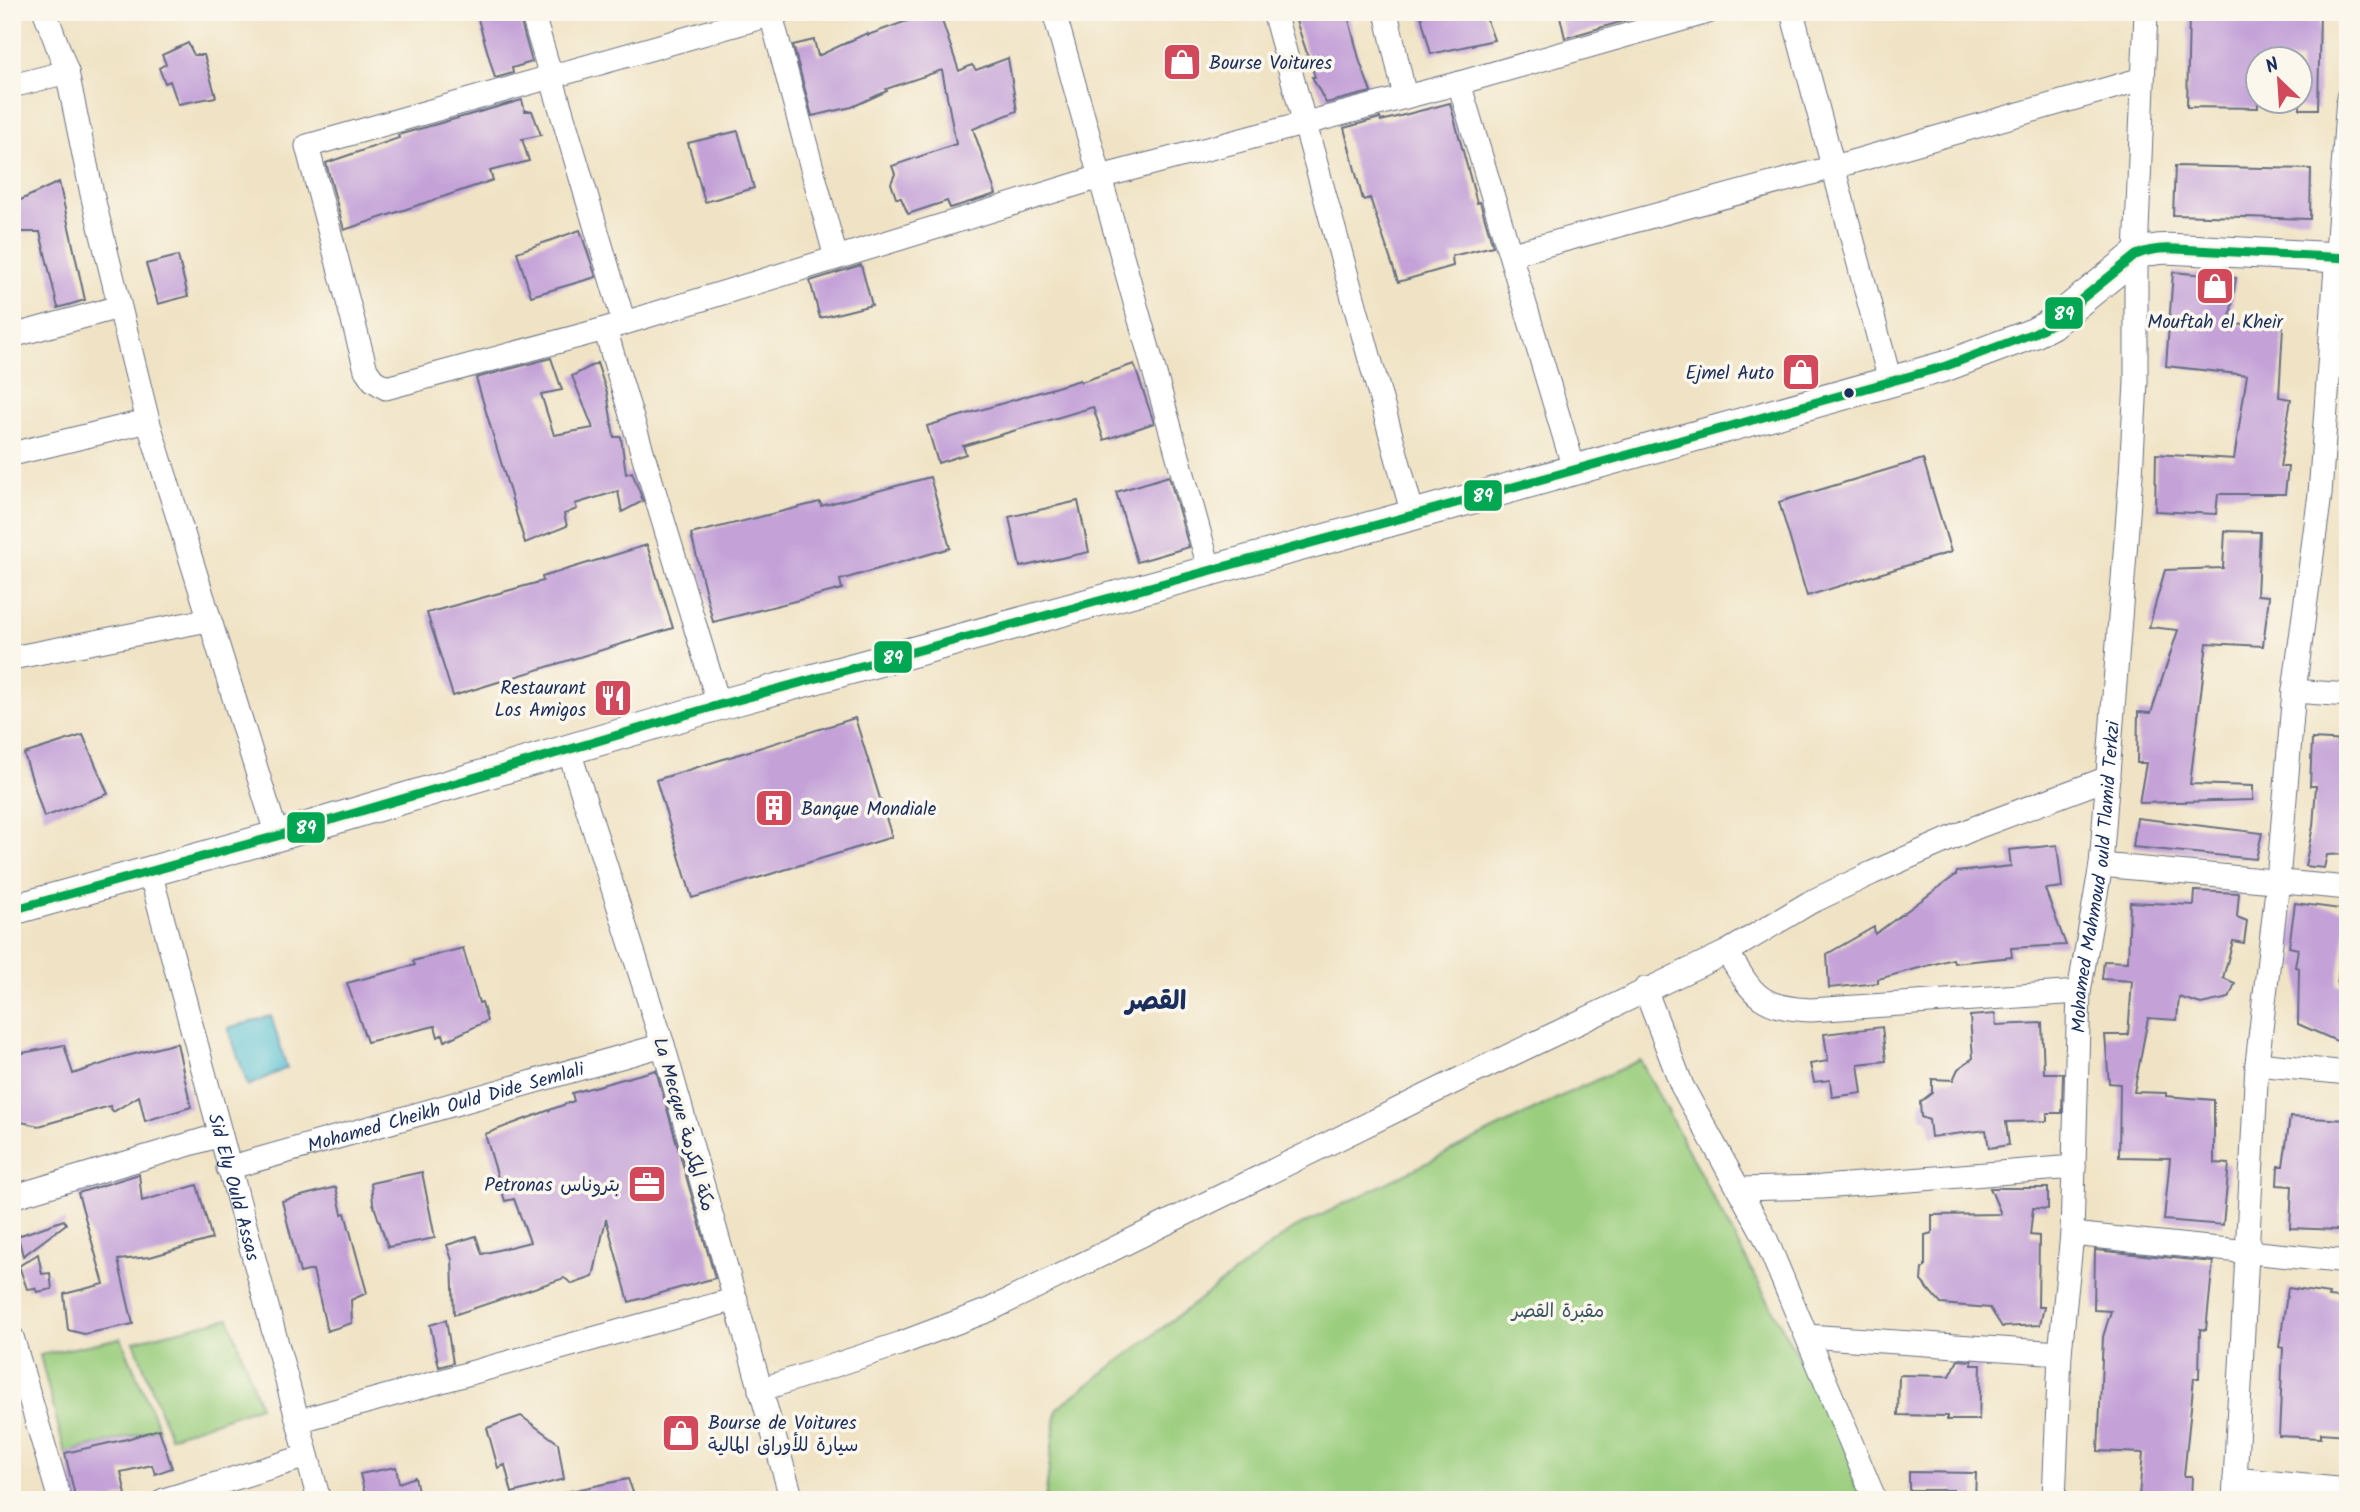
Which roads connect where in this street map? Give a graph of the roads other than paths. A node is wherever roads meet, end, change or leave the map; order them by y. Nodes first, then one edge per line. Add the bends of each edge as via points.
1 (45, 12) edge
2 (532, 12) edge
3 (1055, 12) edge
4 (1274, 12) edge
5 (1386, 12) edge
6 (1708, 12) edge
7 (1792, 12) edge
8 (2146, 12) edge
9 (776, 13) edge
10 (67, 72) junction
11 (550, 77) junction
12 (2142, 79) junction
13 (1460, 83) junction
14 (12, 86) edge
15 (1405, 97) junction
16 (2348, 97) edge
17 (1305, 122) junction
18 (1834, 166) junction
19 (1100, 177) junction
20 (1512, 254) junction
21 (2136, 255) junction
22 (2342, 257) edge
23 (836, 258) junction
24 (119, 307) junction
25 (615, 326) junction
26 (12, 336) edge
27 (1890, 380) junction
28 (148, 421) junction
29 (12, 454) edge
30 (1574, 469) junction
31 (1413, 516) junction
32 (1210, 571) junction
33 (208, 620) junction
34 (12, 658) edge
35 (2294, 691) junction
36 (2348, 695) edge
37 (719, 705) junction
38 (569, 751) junction
39 (2108, 778) junction
40 (277, 836) junction
41 (2101, 866) junction
42 (150, 872) junction
43 (2278, 881) junction
44 (2348, 888) edge
45 (12, 910) edge
46 (1727, 952) junction
47 (1645, 989) junction
48 (2079, 992) junction
49 (663, 1045) junction
50 (2257, 1064) junction
51 (2348, 1073) edge
52 (220, 1135) junction
53 (2074, 1167) junction
54 (228, 1168) junction
55 (1740, 1189) junction
56 (12, 1198) edge
57 (2072, 1234) junction
58 (2247, 1252) junction
59 (2348, 1262) edge
60 (736, 1299) junction
61 (12, 1336) edge
62 (1807, 1336) junction
63 (2060, 1353) junction
64 (760, 1390) junction
65 (298, 1421) junction
66 (307, 1456) junction
67 (2234, 1490) edge
68 (2348, 1490) edge
69 (60, 1500) edge
70 (164, 1500) edge
71 (319, 1500) edge
72 (792, 1500) edge
73 (1875, 1500) edge
74 (2054, 1500) edge

1 - 10 street
2 - 11 street
3 - 19 street
4 - 17 street
5 - 15 street
6 - 13 street
7 - 18 street
8 - 12 street, Mohamed Mahmoud ould Tlamid Terkzi
9 - 11 street
9 - 23 street
10 - 14 street
10 - 24 street
11 - 25 street
11 - 25 street via 307,146 366,370 386,388
12 - 18 street
12 - 21 street, Mohamed Mahmoud ould Tlamid Terkzi
13 - 15 street
13 - 20 street
15 - 17 street
16 - 22 street
17 - 19 street
17 - 31 street
18 - 20 street
18 - 27 street
19 - 23 street
19 - 32 street
20 - 30 street
21 - 22 main road via 2156,248
21 - 27 main road via 2034,333 1946,366
21 - 39 street, Mohamed Mahmoud ould Tlamid Terkzi via 2136,382
22 - 35 street via 2320,494
23 - 25 street
24 - 26 street
24 - 28 street
25 - 37 street
27 - 30 main road
28 - 29 street
28 - 33 street
30 - 31 main road
31 - 32 main road
32 - 37 main road
33 - 34 street
33 - 40 street
35 - 36 street
35 - 43 street
37 - 38 main road
38 - 40 main road
38 - 49 street, La Mecque مكة المكرمة
39 - 41 street, Mohamed Mahmoud ould Tlamid Terkzi
39 - 46 street via 1872,873 1809,903
40 - 42 main road
41 - 43 street
41 - 48 street, Mohamed Mahmoud ould Tlamid Terkzi
42 - 45 main road
42 - 52 street, Sid Ely Ould Assas
43 - 44 street
43 - 50 street
46 - 47 street
46 - 48 street via 1749,989 1766,1003 1784,1009
47 - 55 street via 1682,1086
47 - 64 street via 989,1310 900,1345
48 - 53 street, Mohamed Mahmoud ould Tlamid Terkzi
49 - 54 street, Mohamed Cheikh Ould Dide Semlali
49 - 60 street, La Mecque مكة المكرمة
50 - 51 street
50 - 58 street
52 - 54 street, Sid Ely Ould Assas
52 - 56 street
53 - 55 street
53 - 57 street, Mohamed Mahmoud ould Tlamid Terkzi
54 - 65 street, Sid Ely Ould Assas
55 - 62 street
57 - 58 street
57 - 63 street, Mohamed Mahmoud ould Tlamid Terkzi
58 - 59 street
58 - 67 street
60 - 64 street, La Mecque مكة المكرمة
60 - 65 street
61 - 69 street
62 - 63 street
62 - 73 street
63 - 74 street, Mohamed Mahmoud ould Tlamid Terkzi
64 - 72 street, La Mecque مكة المكرمة
65 - 66 street, Sid Ely Ould Assas
66 - 70 street
66 - 71 street, Sid Ely Ould Assas
67 - 68 street

